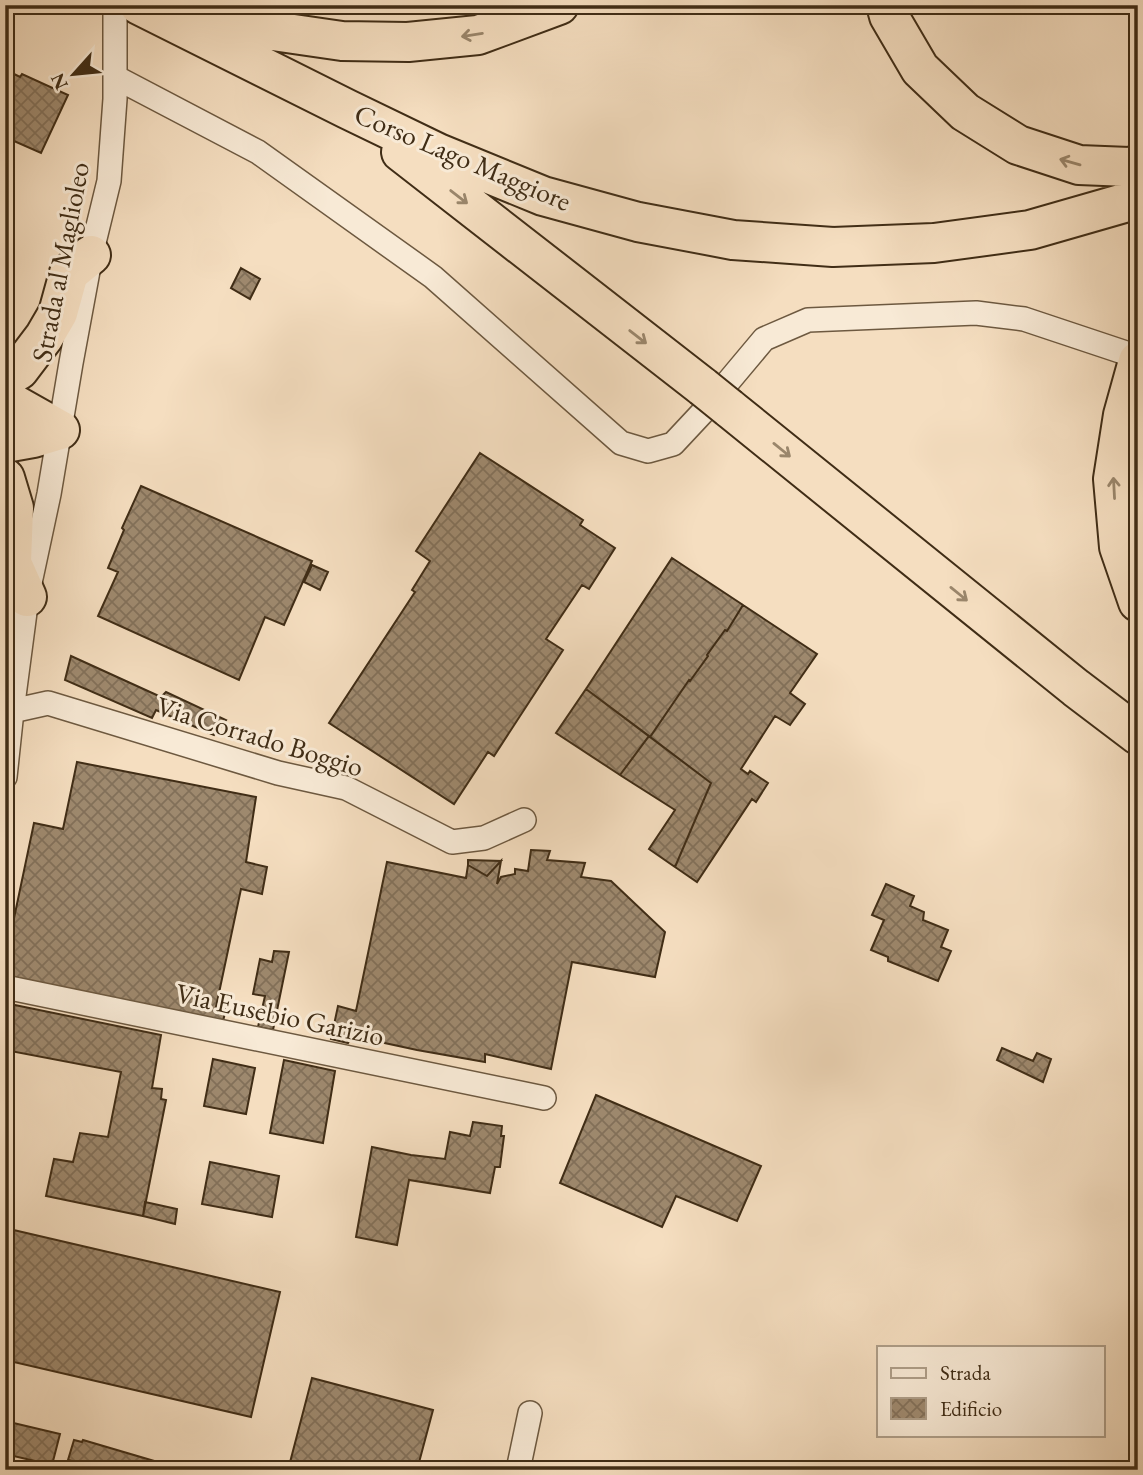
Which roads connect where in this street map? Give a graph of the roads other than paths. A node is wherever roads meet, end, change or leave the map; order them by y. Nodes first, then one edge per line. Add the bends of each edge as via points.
1 (116, 5) edge
2 (139, 5) edge
3 (559, 5) edge
4 (886, 5) edge
5 (194, 6) edge
6 (115, 77) junction
7 (347, 110) junction
8 (1138, 165) edge
9 (1138, 200) edge
10 (92, 255) junction
11 (1136, 365) edge
12 (5, 378) edge
13 (5, 398) edge
14 (60, 430) junction
15 (5, 443) edge
16 (5, 478) edge
17 (27, 597) junction
18 (1138, 602) edge
19 (12, 711) junction
20 (1138, 735) edge
21 (5, 777) edge
22 (524, 820) dead end
23 (5, 987) edge
24 (544, 1098) dead end
25 (530, 1413) dead end
26 (518, 1470) edge

1 - 6 street, Strada al Maglioleo
2 - 7 highway, Corso Lago Maggiore
3 -> 5 highway via 478,35 408,42 342,41 266,30
8 -> 4 highway via 1079,165 1007,139 965,112 920,69
6 - 10 street, Strada al Maglioleo via 109,181
6 - 11 street via 258,152 433,277 621,443 648,451 673,444 764,340 808,320 976,313 1024,319
7 - 9 highway, Corso Lago Maggiore via 543,196 638,222 733,240 833,247 934,243 1030,230
7 -> 20 highway via 716,397
10 - 12 highway via 69,273 58,313 44,337 19,370
10 - 14 street, Strada al Maglioleo
18 -> 11 highway via 1119,547 1113,479
13 - 14 highway
14 - 15 highway
14 - 17 street, Strada al Maglioleo
16 - 17 highway via 14,508 12,563
17 - 19 street, Strada al Maglioleo
19 - 21 street, Strada al Maglioleo
19 - 22 street, Via Corrado Boggio via 48,704 278,773 346,788 452,842 484,838
23 - 24 street, Via Eusebio Garizio
25 - 26 street

